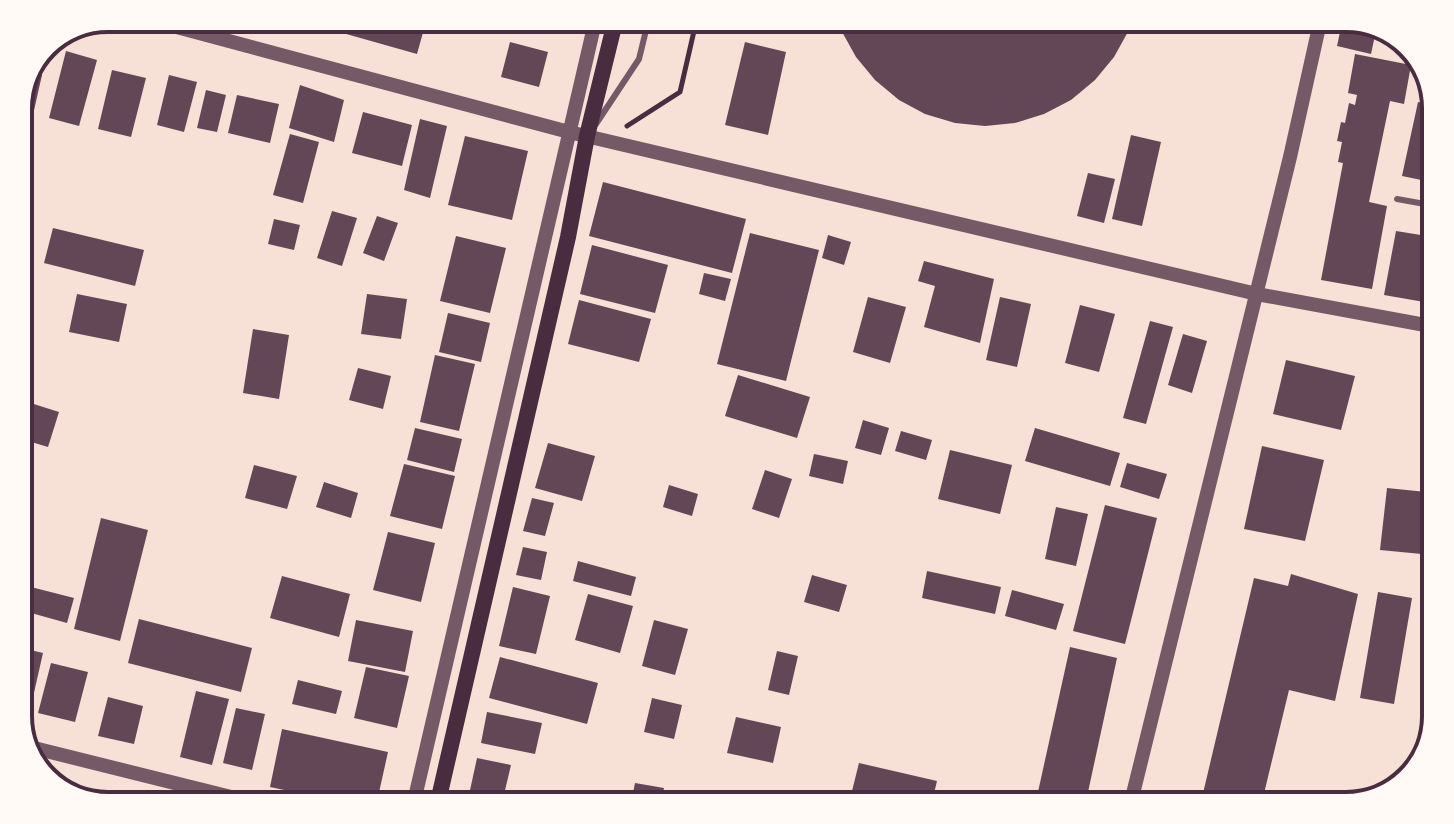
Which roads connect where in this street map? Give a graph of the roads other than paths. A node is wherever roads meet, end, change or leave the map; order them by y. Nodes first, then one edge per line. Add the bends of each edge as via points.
1 (195, 32) edge
2 (593, 32) edge
3 (613, 32) edge
4 (646, 32) edge
5 (1318, 32) edge
6 (569, 132) junction
7 (587, 136) junction
8 (1397, 199) dead end
9 (1422, 203) edge
10 (1257, 294) junction
11 (1422, 324) edge
12 (40, 749) edge
13 (211, 792) edge
14 (416, 792) edge
15 (440, 792) edge
16 (1133, 792) edge

1 - 6 street
2 - 6 street
3 - 7 main road
4 - 7 lane via 639,59
5 - 10 street
6 - 7 street
6 - 14 street
7 - 10 street
7 - 15 main road
8 - 9 lane
10 - 11 street
10 - 16 street
12 - 13 street

